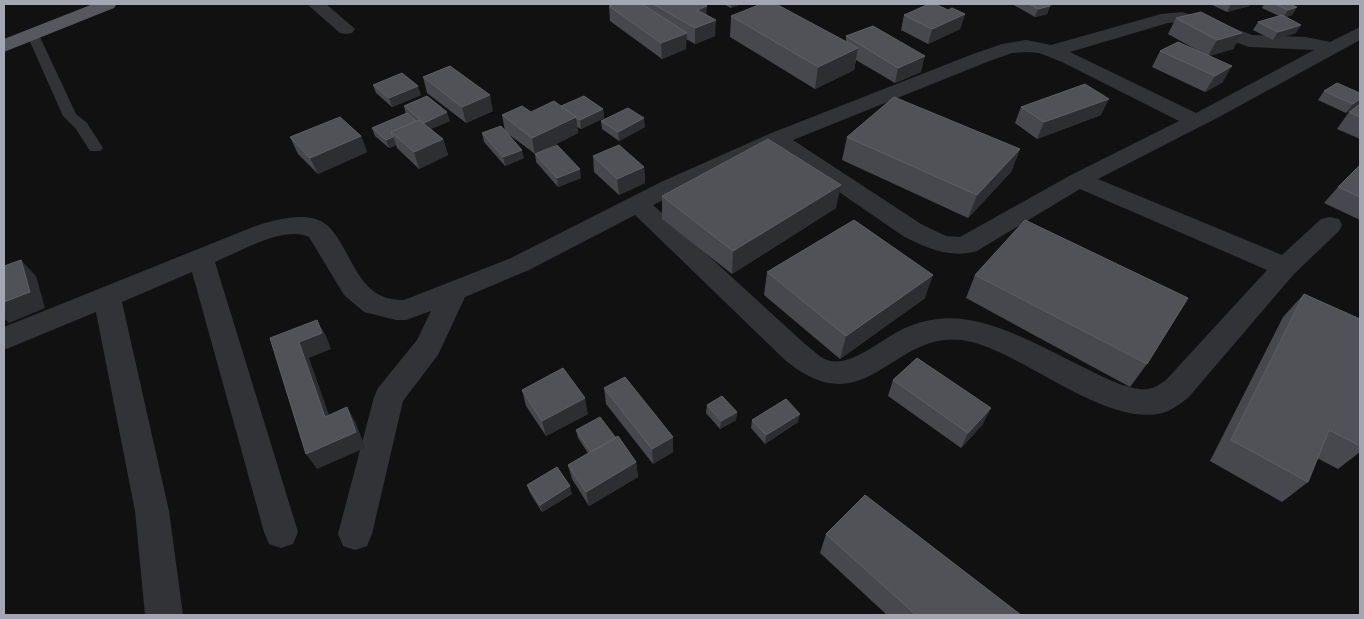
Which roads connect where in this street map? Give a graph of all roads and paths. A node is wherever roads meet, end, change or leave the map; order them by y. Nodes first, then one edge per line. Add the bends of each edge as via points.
1 (81, 4) edge
2 (108, 4) edge
3 (316, 4) edge
4 (346, 29) dead end
5 (1360, 33) edge
6 (33, 34) junction
7 (4, 35) edge
8 (4, 46) edge
9 (1332, 48) junction
10 (1051, 51) junction
11 (1196, 122) junction
12 (777, 139) junction
13 (95, 148) dead end
14 (1079, 180) junction
15 (637, 203) junction
16 (1330, 226) dead end
17 (201, 258) junction
18 (1285, 267) junction
19 (456, 290) junction
20 (107, 297) junction
21 (4, 339) edge
22 (281, 532) dead end
23 (355, 534) dead end
24 (164, 615) edge

1 - 7 highway
2 - 6 highway
3 - 4 street
5 - 9 street
6 - 8 highway
6 - 13 lane via 70,116 82,126
9 - 10 street via 1306,43 1249,41 1182,17 1167,18
9 - 11 street
10 - 11 street
10 - 12 street via 1026,46 1009,48
11 - 14 street
12 - 14 street via 912,230 954,247 968,244
12 - 15 street
14 - 18 street
15 - 18 street via 795,352 826,372 842,373 855,369 917,335 956,328 997,338 1117,396 1138,402 1158,401 1177,389
15 - 19 street via 520,264
16 - 18 street
17 - 19 street via 262,233 296,224 318,231 351,285 374,305 387,310 406,310
17 - 20 street
17 - 22 street
19 - 23 street via 428,347 389,396
20 - 21 street
20 - 24 street via 152,511

